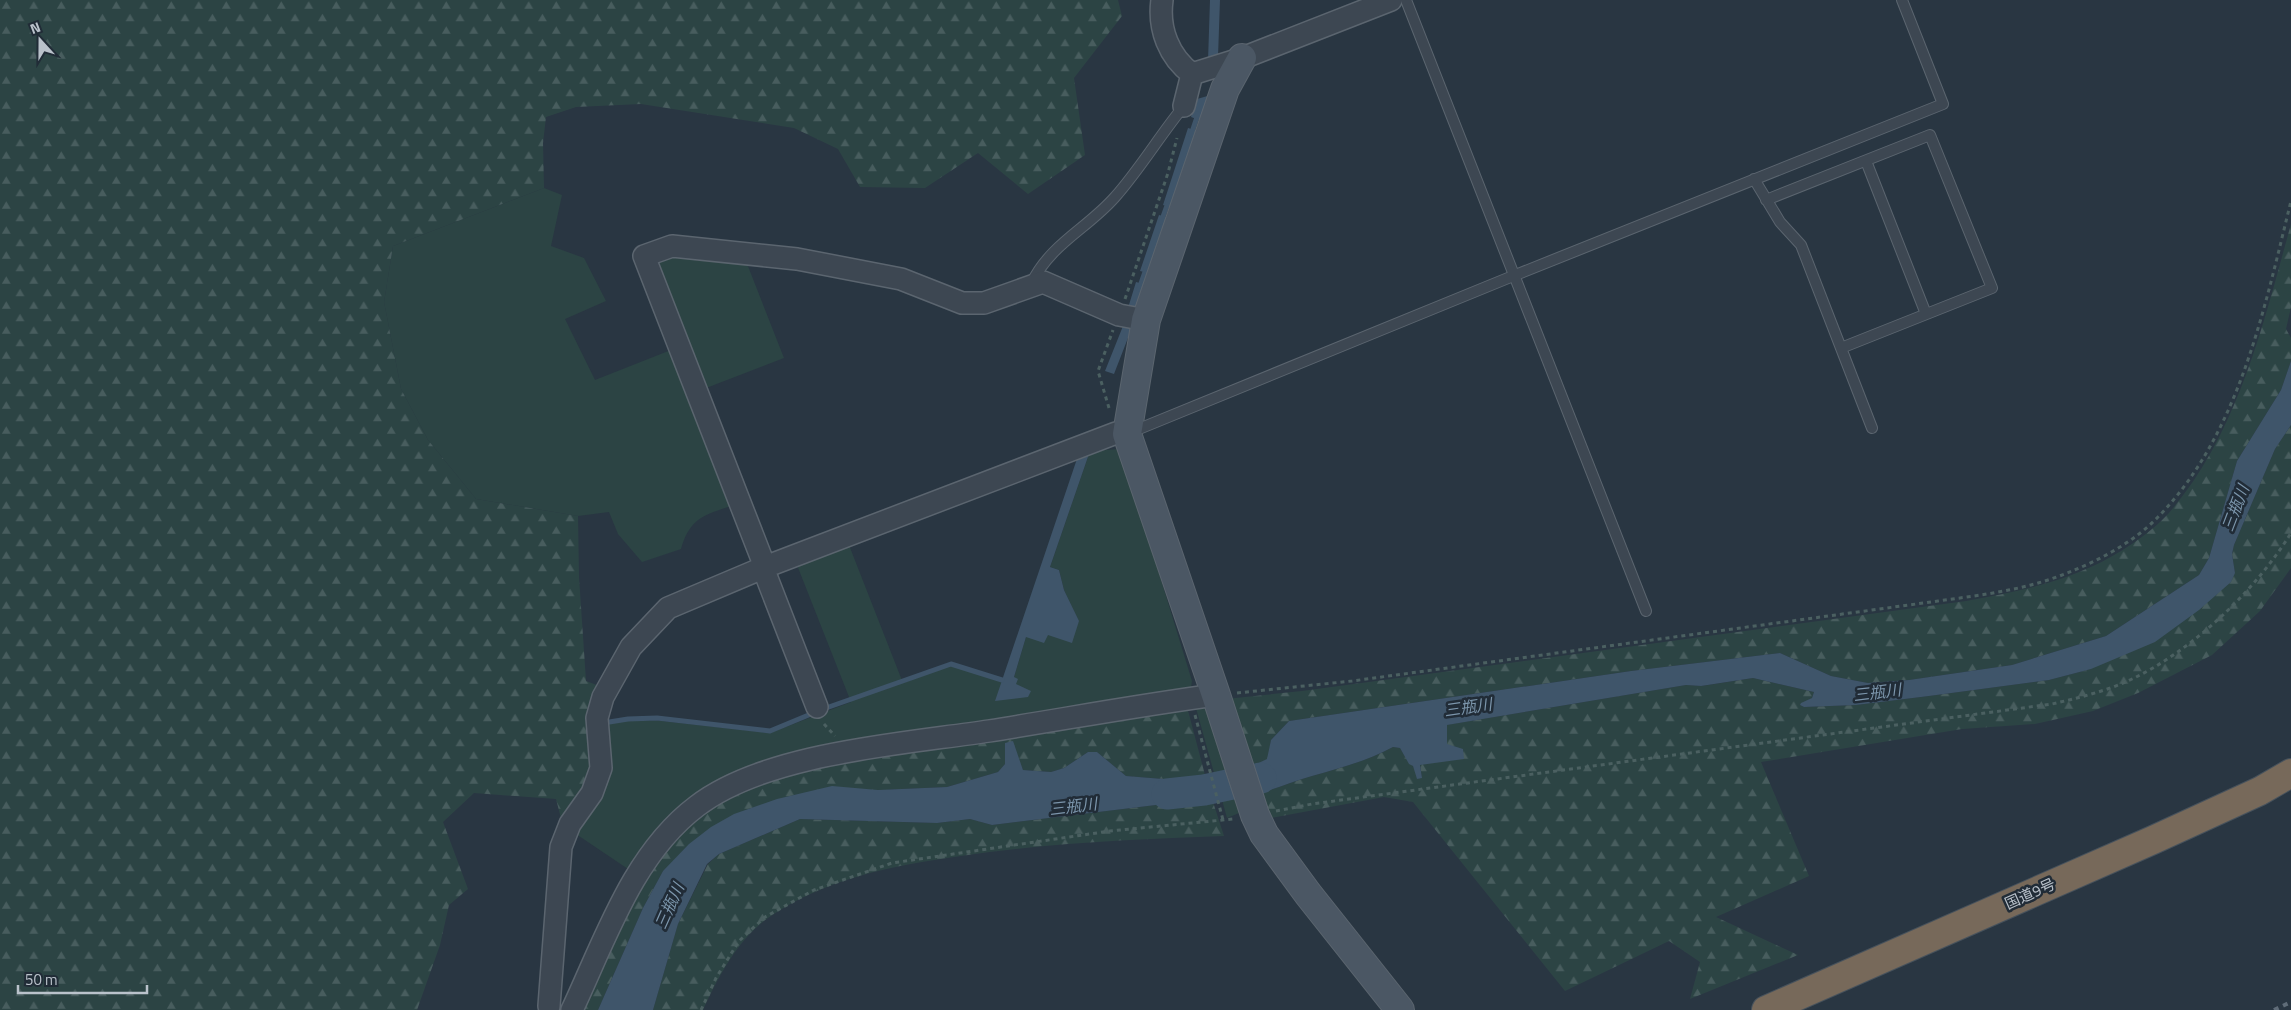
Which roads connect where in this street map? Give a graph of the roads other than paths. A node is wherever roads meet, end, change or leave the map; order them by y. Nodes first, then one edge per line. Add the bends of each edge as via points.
1 (1162, 0) edge
2 (1391, 0) edge
3 (1406, 0) edge
4 (1902, 0) edge
5 (1242, 58) junction
6 (1192, 74) junction
7 (1184, 106) joint
8 (1866, 161) junction
9 (1754, 179) junction
10 (1766, 200) junction
11 (1513, 276) junction
12 (1031, 284) junction
13 (1926, 314) junction
14 (1131, 317) junction
15 (1841, 348) junction
16 (1872, 428) dead end
17 (1121, 433) junction
18 (765, 567) junction
19 (1646, 612) dead end
20 (1203, 697) junction
21 (817, 707) road end
22 (2291, 772) edge
23 (549, 1006) dead end
24 (572, 1010) edge
25 (1400, 1010) edge
26 (1766, 1010) edge

1 - 6 street via 1164,34 1179,64
2 - 5 street
3 - 11 lane
4 - 9 lane via 1943,104
5 - 6 street
5 - 14 street via 1225,89
6 - 7 street
7 - 12 lane via 1115,197 1097,216 1072,233 1038,270
8 - 10 lane
8 - 13 lane
8 - 13 lane via 1930,135 1992,288
9 - 10 lane
9 - 11 lane
10 - 15 lane via 1801,245
11 - 17 lane
11 - 19 lane
12 - 14 street via 1043,282
12 - 18 street via 984,303 962,303 901,279 797,258 672,246 644,256
13 - 15 lane
14 - 17 street
15 - 16 lane
17 - 18 street
17 - 20 street
18 - 21 street
18 - 23 street via 668,608 631,647 603,696 597,718 601,768 592,793 570,824 561,847
20 - 24 street via 850,752 765,771 732,785 696,806 660,842 637,872
20 - 25 street via 1264,834
22 - 26 highway, 国道9号 via 2260,791 2153,840

